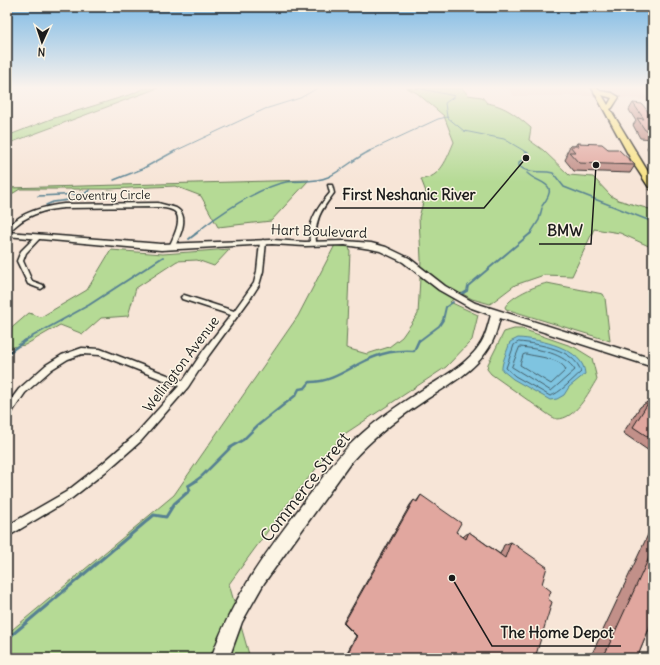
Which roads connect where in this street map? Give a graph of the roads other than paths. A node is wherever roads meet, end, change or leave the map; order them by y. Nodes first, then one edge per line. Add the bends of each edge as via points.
1 (614, 119) edge
2 (617, 119) edge
3 (652, 176) edge
4 (330, 186) dead end
5 (653, 187) edge
6 (7, 230) edge
7 (7, 234) edge
8 (38, 237) junction
9 (263, 242) junction
10 (313, 243) junction
11 (172, 247) junction
12 (41, 287) dead end
13 (184, 297) dead end
14 (496, 313) junction
15 (235, 314) junction
16 (653, 363) edge
17 (185, 385) junction
18 (7, 412) edge
19 (7, 532) edge
20 (220, 658) edge

1 - 5 highway
2 - 3 highway
4 - 10 street via 332,193 313,222
6 - 11 street, Coventry Circle via 28,215 49,208 158,205 174,209 181,218
7 - 8 street, Hart Boulevard
8 - 11 street, Hart Boulevard
8 - 12 street via 23,252 20,261 30,282
9 - 10 street, Hart Boulevard
9 - 11 street, Hart Boulevard
9 - 15 street, Wellington Avenue via 257,283
10 - 14 street, Hart Boulevard via 359,244 383,249 412,264 452,295
13 - 15 street
14 - 16 street, Hart Boulevard
14 - 20 street, Commerce Street via 487,342 476,357 378,427 342,464 290,533 243,602
15 - 17 street, Wellington Avenue
17 - 18 street via 100,352 82,351 49,367 22,391
17 - 19 street, Wellington Avenue via 152,424 112,461 69,495

